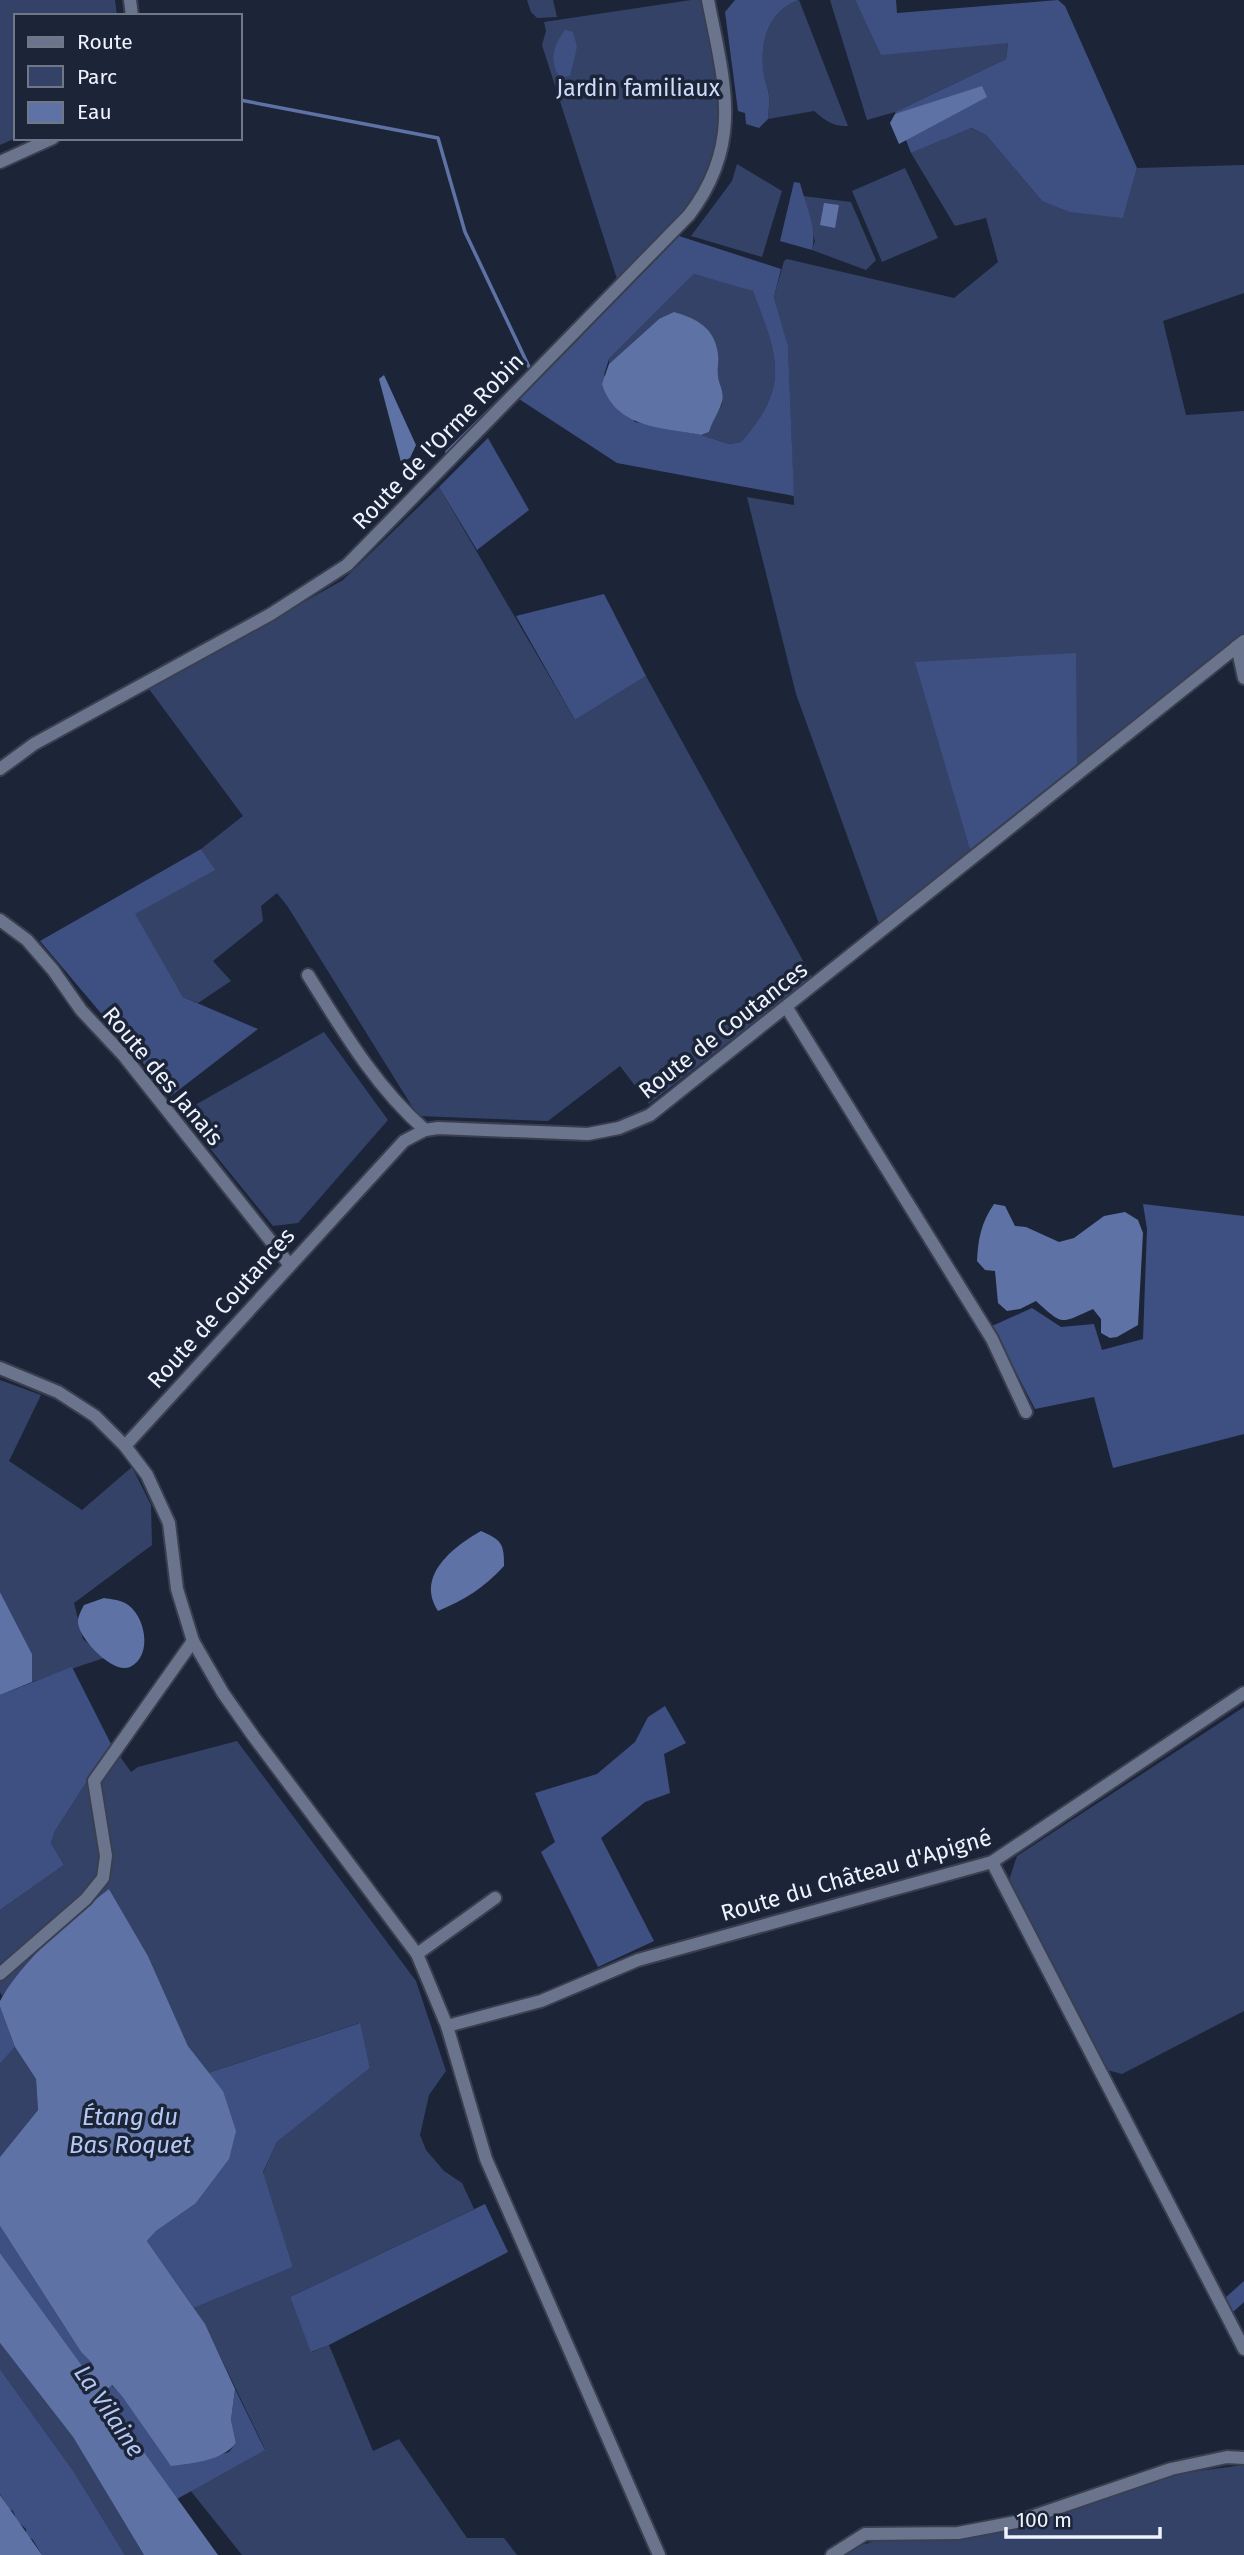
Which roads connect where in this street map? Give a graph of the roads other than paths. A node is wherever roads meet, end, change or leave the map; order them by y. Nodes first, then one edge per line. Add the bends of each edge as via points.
1 (708, 4) edge
2 (48, 140) edge
3 (0, 162) edge
4 (1241, 644) edge
5 (1244, 678) edge
6 (0, 769) edge
7 (0, 920) edge
8 (308, 975) dead end
9 (787, 1008) junction
10 (425, 1129) junction
11 (289, 1264) junction
12 (0, 1368) edge
13 (1026, 1412) dead end
14 (125, 1446) junction
15 (193, 1641) junction
16 (1244, 1693) edge
17 (992, 1862) junction
18 (495, 1898) dead end
19 (416, 1954) junction
20 (0, 1974) edge
21 (447, 2026) junction
22 (1244, 2349) edge
23 (1244, 2458) edge
24 (659, 2555) edge
25 (832, 2555) edge

1 - 6 street, Route de l'Orme Robin via 722,76 725,140 716,171 690,215 347,565 271,614 34,744
2 - 3 street
4 - 5 street
4 - 9 street, Route de Coutances
7 - 11 street, Route des Janais via 27,940 53,970
8 - 10 street via 374,1077
9 - 10 street, Route de Coutances via 650,1115 619,1128 588,1134
9 - 13 street via 992,1339
10 - 11 street, Route de Coutances via 387,1157
11 - 14 street, Route de Coutances
12 - 14 street via 58,1392 95,1416
14 - 15 street via 147,1475 169,1523 177,1590
15 - 19 street via 254,1738
15 - 20 street via 94,1781 106,1856 103,1878 86,1899
16 - 17 street, Route du Château d'Apigné
17 - 21 street, Route du Château d'Apigné via 638,1960 541,2001
17 - 22 street
18 - 19 street
19 - 21 street
21 - 24 street via 486,2159
23 - 25 street via 1227,2457 1171,2469 1016,2522 958,2533 865,2533

